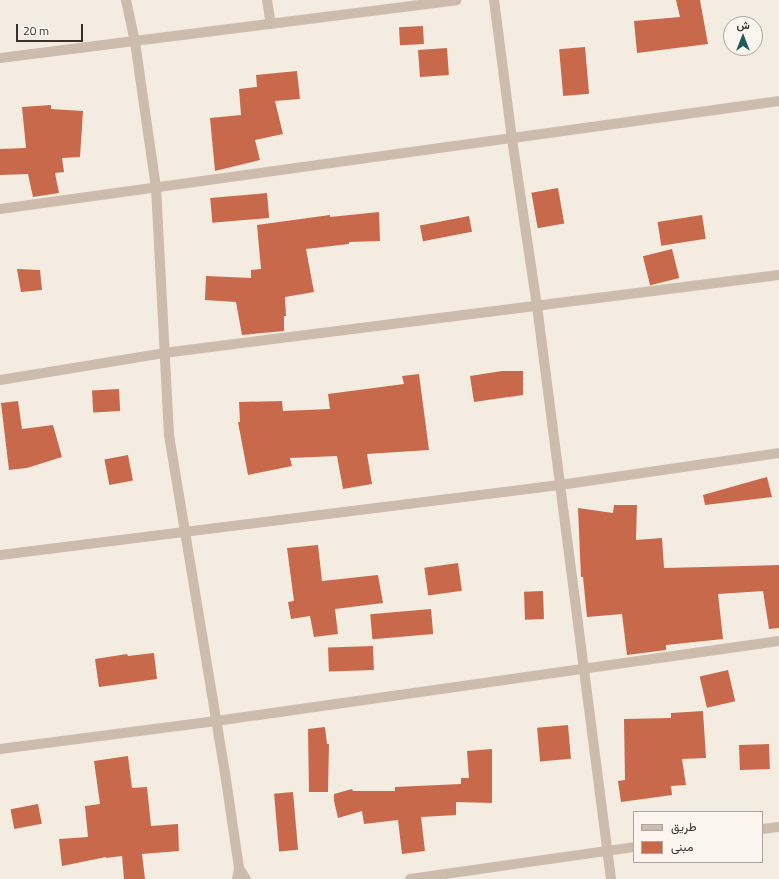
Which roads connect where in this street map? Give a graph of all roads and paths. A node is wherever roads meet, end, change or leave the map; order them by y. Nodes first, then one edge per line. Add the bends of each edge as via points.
1 (126, 0) edge
2 (267, 0) edge
3 (456, 0) edge
4 (494, 0) edge
5 (271, 24) junction
6 (135, 42) junction
7 (0, 58) edge
8 (779, 100) edge
9 (512, 139) junction
10 (156, 187) junction
11 (0, 209) edge
12 (779, 275) edge
13 (537, 306) junction
14 (164, 354) junction
15 (0, 380) edge
16 (779, 453) edge
17 (560, 485) junction
18 (184, 531) junction
19 (0, 555) edge
20 (779, 642) edge
21 (583, 668) junction
22 (216, 721) junction
23 (0, 749) edge
24 (779, 827) edge
25 (763, 829) edge
26 (633, 847) edge
27 (607, 851) junction
28 (239, 868) junction
29 (237, 879) edge
30 (246, 879) edge
31 (410, 879) edge
32 (611, 879) edge

1 - 6 street
2 - 5 street
3 - 5 street
4 - 9 street
5 - 6 street
6 - 7 street
6 - 10 street
8 - 9 street
9 - 10 street
9 - 13 street
10 - 11 street
10 - 14 street
12 - 13 street
13 - 14 street
13 - 17 street
14 - 15 street
14 - 18 street via 169,435
16 - 17 street
17 - 18 street
17 - 21 street
18 - 19 street
18 - 22 street
20 - 21 street
21 - 22 street
21 - 27 street
22 - 23 street
22 - 28 street
24 - 25 street
26 - 27 street
27 - 31 street
27 - 32 street
28 - 29 street
28 - 30 street

